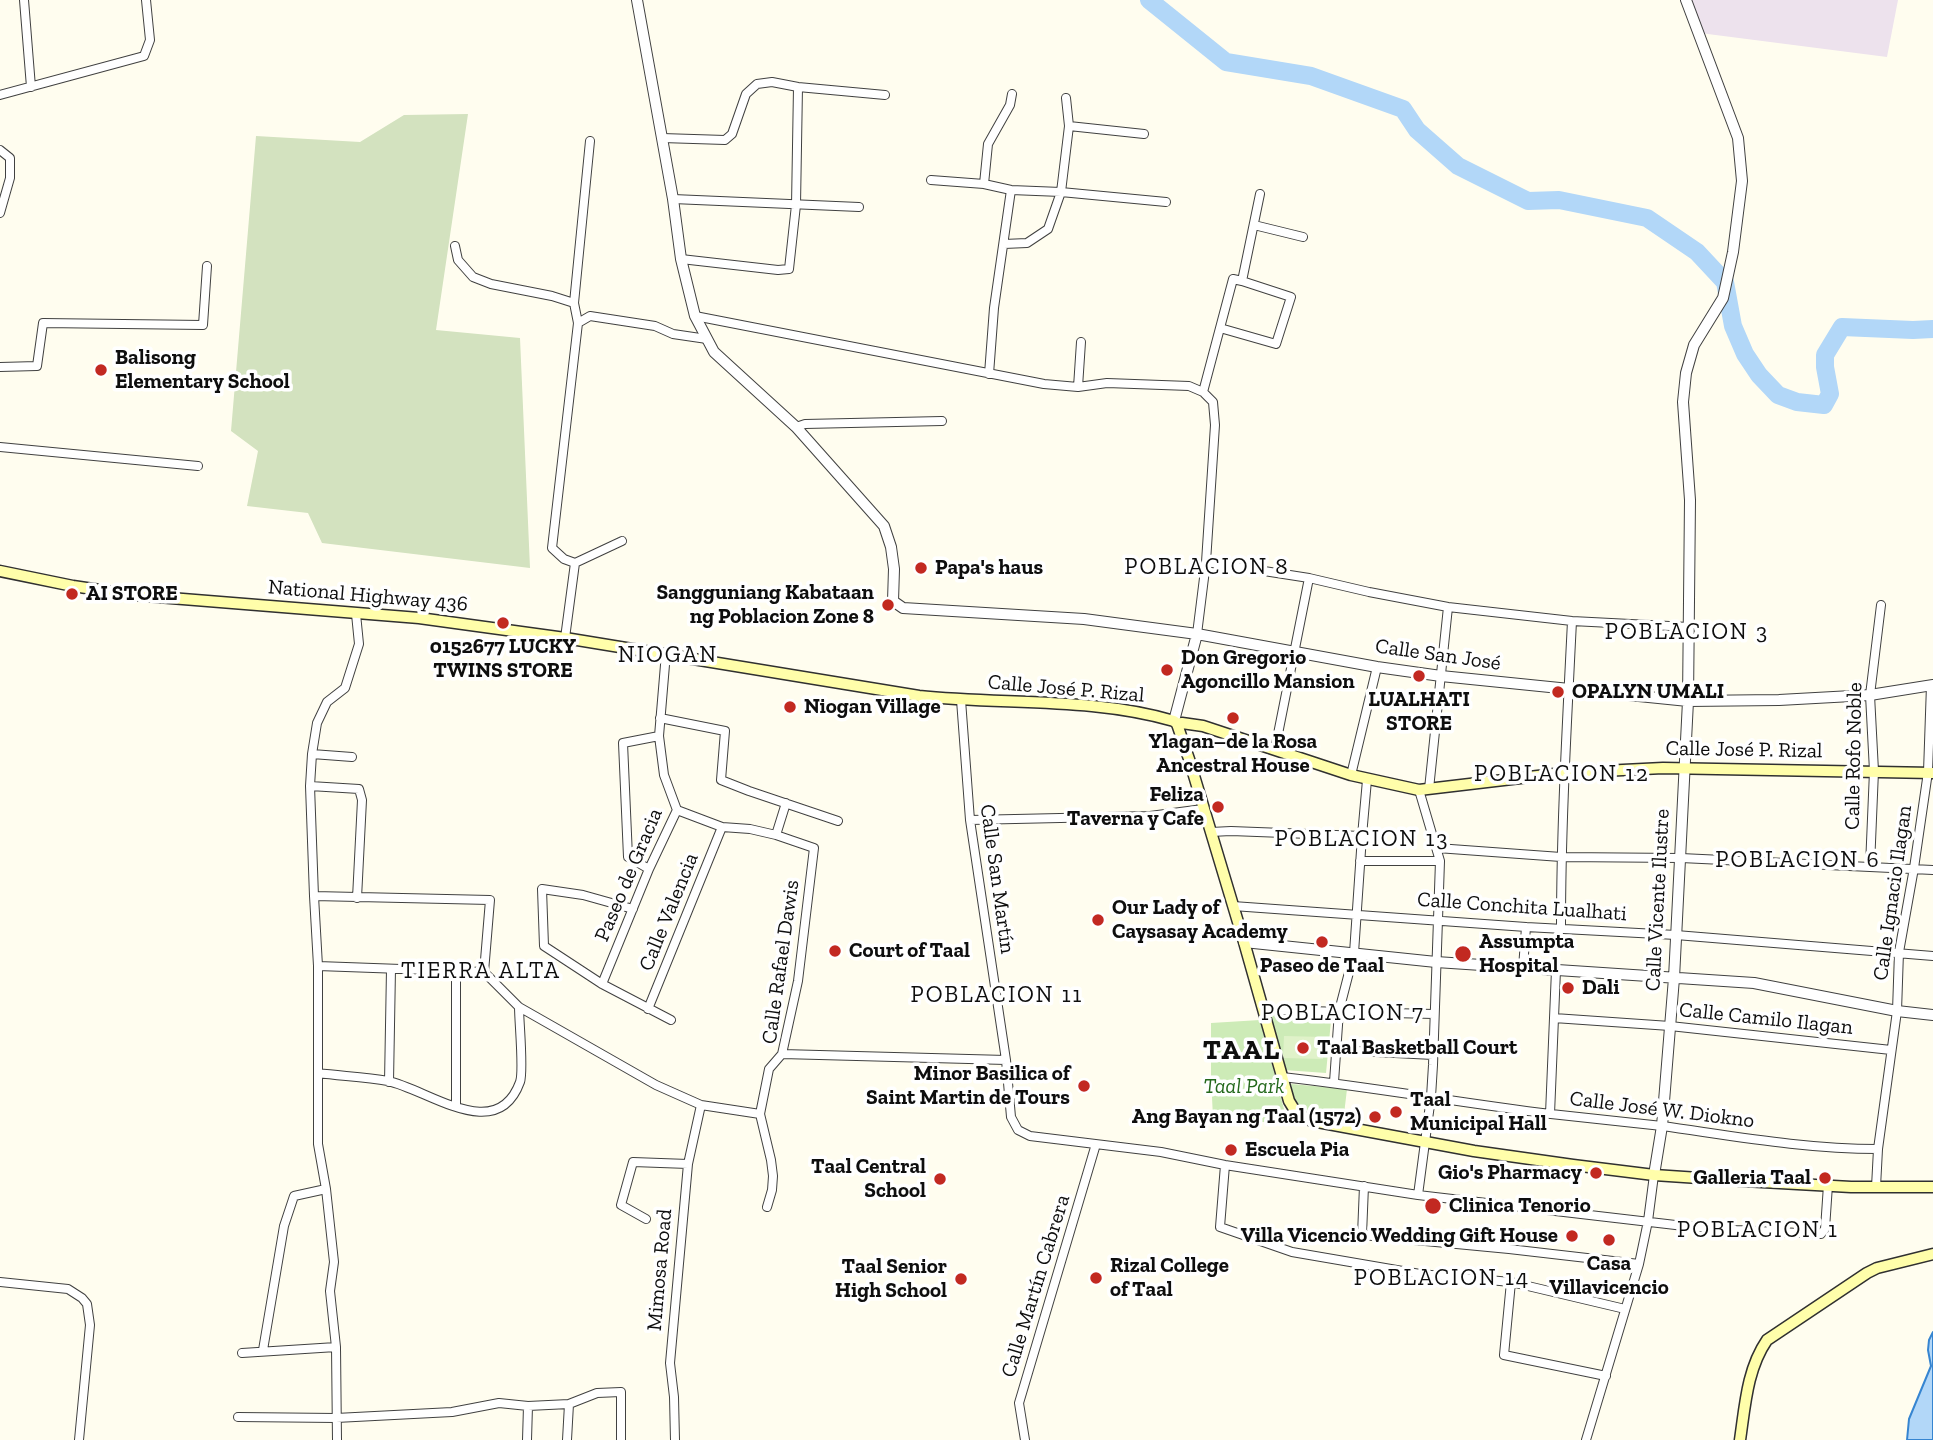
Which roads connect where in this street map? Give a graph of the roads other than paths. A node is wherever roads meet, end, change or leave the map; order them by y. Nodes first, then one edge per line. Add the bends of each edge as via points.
1 (24, 0) edge
2 (146, 0) edge
3 (637, 0) edge
4 (1686, 0) edge
5 (31, 87) junction
6 (798, 87) junction
7 (1012, 94) dead end
8 (0, 95) edge
9 (885, 95) dead end
10 (1066, 98) dead end
11 (1069, 126) junction
12 (1144, 134) dead end
13 (662, 138) junction
14 (590, 141) dead end
15 (0, 150) edge
16 (931, 180) dead end
17 (984, 184) junction
18 (1011, 190) junction
19 (1061, 192) junction
20 (1260, 194) dead end
21 (674, 199) junction
22 (1166, 202) dead end
23 (796, 205) junction
24 (859, 207) dead end
25 (0, 214) edge
26 (1254, 225) junction
27 (1303, 237) dead end
28 (1004, 244) junction
29 (455, 246) dead end
30 (681, 260) junction
31 (207, 266) dead end
32 (1242, 281) junction
33 (574, 303) junction
34 (695, 316) junction
35 (578, 323) junction
36 (1220, 328) junction
37 (707, 339) junction
38 (1081, 342) dead end
39 (0, 367) edge
40 (989, 374) junction
41 (1078, 387) junction
42 (1203, 392) junction
43 (942, 421) dead end
44 (796, 427) junction
45 (0, 447) edge
46 (198, 466) dead end
47 (622, 541) dead end
48 (1206, 562) junction
49 (575, 563) junction
50 (0, 571) edge
51 (1309, 578) junction
52 (1881, 605) dead end
53 (1448, 607) junction
54 (356, 614) junction
55 (1572, 621) junction
56 (1689, 627) junction
57 (1197, 634) junction
58 (565, 638) junction
59 (1293, 651) junction
60 (666, 653) junction
61 (732, 664) joint
62 (1377, 667) junction
63 (1441, 676) junction
64 (1932, 685) edge
65 (1569, 690) junction
66 (1870, 695) junction
67 (961, 700) junction
68 (1688, 701) junction
69 (660, 718) junction
70 (1176, 722) junction
71 (659, 736) junction
72 (1275, 749) junction
73 (312, 754) junction
74 (352, 757) dead end
75 (1684, 767) junction
76 (1874, 771) junction
77 (1930, 773) edge
78 (1563, 774) junction
79 (1351, 775) junction
80 (1367, 779) junction
81 (310, 786) junction
82 (1424, 789) junction
83 (786, 803) junction
84 (1203, 808) junction
85 (677, 810) junction
86 (970, 820) junction
87 (838, 821) dead end
88 (722, 827) junction
89 (1211, 832) junction
90 (776, 835) junction
91 (1362, 836) junction
92 (1437, 848) junction
93 (1561, 857) junction
94 (1681, 858) junction
95 (1360, 861) junction
96 (1440, 861) junction
97 (1870, 866) junction
98 (1914, 868) junction
99 (649, 869) junction
100 (1933, 870) edge
101 (314, 896) junction
102 (357, 898) junction
103 (1233, 906) junction
104 (633, 909) junction
105 (1356, 914) junction
106 (1438, 920) junction
107 (1525, 927) junction
108 (1561, 928) junction
109 (1676, 935) junction
110 (1244, 942) junction
111 (1899, 952) junction
112 (1354, 953) junction
113 (1933, 956) edge
114 (1436, 961) junction
115 (318, 966) junction
116 (1522, 968) junction
117 (391, 969) junction
118 (1556, 970) junction
119 (456, 971) junction
120 (484, 972) junction
121 (1674, 978) junction
122 (602, 984) junction
123 (519, 1007) junction
124 (648, 1009) junction
125 (1262, 1010) junction
126 (1339, 1011) junction
127 (1897, 1011) junction
128 (1434, 1014) junction
129 (1933, 1015) edge
130 (1554, 1018) junction
131 (671, 1020) dead end
132 (1670, 1027) junction
133 (1337, 1050) junction
134 (1891, 1050) junction
135 (782, 1054) junction
136 (1433, 1055) junction
137 (1006, 1060) junction
138 (318, 1073) junction
139 (1282, 1077) junction
140 (390, 1082) junction
141 (1334, 1083) junction
142 (1431, 1097) junction
143 (701, 1105) junction
144 (456, 1107) junction
145 (760, 1114) junction
146 (1550, 1114) junction
147 (1662, 1126) junction
148 (1426, 1143) junction
149 (1096, 1144) junction
150 (1878, 1149) junction
151 (688, 1164) junction
152 (1225, 1165) junction
153 (1654, 1175) junction
154 (1828, 1185) junction
155 (1364, 1186) junction
156 (1933, 1187) edge
157 (1876, 1188) junction
158 (326, 1189) junction
159 (1418, 1195) junction
160 (767, 1207) dead end
161 (646, 1219) dead end
162 (1648, 1222) junction
163 (1933, 1254) edge
164 (1639, 1264) junction
165 (0, 1282) edge
166 (1511, 1282) junction
167 (1625, 1309) junction
168 (336, 1347) junction
169 (263, 1350) junction
170 (242, 1353) dead end
171 (1606, 1376) junction
172 (569, 1404) junction
173 (528, 1406) junction
174 (238, 1417) dead end
175 (336, 1418) junction
176 (79, 1440) edge
177 (337, 1440) edge
178 (527, 1440) edge
179 (567, 1440) edge
180 (621, 1440) edge
181 (675, 1440) edge
182 (1025, 1440) edge
183 (1586, 1440) edge
184 (1740, 1440) edge

1 - 5 street
2 - 5 street via 150,40 144,56
3 - 13 street
4 - 56 street, Calle Vicente Ilustre via 1738,138 1742,181 1723,298 1693,345 1686,373
5 - 8 street
6 - 9 street
6 - 13 street via 757,84 746,94 732,134 725,140
6 - 23 street
7 - 17 street via 988,144
10 - 11 street
11 - 12 street
11 - 19 street
13 - 21 street
14 - 33 street
15 - 25 street via 10,158 10,178
16 - 17 street
17 - 18 street
18 - 19 street
18 - 28 street
19 - 22 street
19 - 28 street via 1048,229 1027,243
20 - 26 street
21 - 23 street
21 - 30 street
23 - 24 street
23 - 30 street via 789,269
26 - 27 street
26 - 32 street
28 - 40 street
29 - 33 street via 458,260 473,276
30 - 34 street
31 - 39 street via 203,325 43,323 37,366
32 - 36 street via 1233,279
32 - 36 street via 1291,297 1276,344
33 - 35 street
34 - 37 street
34 - 40 street
35 - 37 street via 590,316
35 - 49 street via 552,548
36 - 42 street
37 - 44 street via 714,352
38 - 41 street
40 - 41 street
41 - 42 street via 1170,385
42 - 48 street via 1213,402 1214,425
43 - 44 street
44 - 57 street, Calle San José via 884,526 894,569 893,601 903,608 1084,619
45 - 46 street
47 - 49 street
48 - 51 street
48 - 57 street
49 - 58 street
50 - 54 main road, National Highway 436 via 133,595
51 - 53 street
51 - 59 street
52 - 66 street, Calle Rofo Noble
53 - 55 street
53 - 63 street
54 - 58 main road, National Highway 436
54 - 73 street via 359,644 345,688 327,702 317,723
55 - 56 street
55 - 65 street
56 - 68 street, Calle Vicente Ilustre
57 - 59 street, Calle San José
57 - 70 street
58 - 60 main road, National Highway 436
59 - 62 street, Calle San José
59 - 72 street
60 - 61 main road, National Highway 436
60 - 69 street, Paseo de Gracia
61 - 67 main road, Calle José P. Rizal
62 - 63 street, Calle San José
62 - 79 street
63 - 65 street, Calle San José
63 - 82 street
64 - 66 street, Calle San José
64 - 77 street, Calle Ignacio Ilagan
65 - 68 street, Calle San José
65 - 78 street
66 - 68 street, Calle San José
66 - 76 street, Calle Rofo Noble
67 - 70 main road, Calle José P. Rizal via 1100,706
67 - 86 street, Calle San Martín
68 - 75 street, Calle Vicente Ilustre
69 - 71 street, Paseo de Gracia
69 - 83 street via 725,731 722,780
70 - 72 main road, Calle José P. Rizal
70 - 84 main road
71 - 85 street, Paseo de Gracia via 664,775
71 - 99 street via 623,743 628,857
72 - 79 main road, Calle José P. Rizal
73 - 74 street
73 - 81 street
75 - 76 main road, Calle José P. Rizal
75 - 78 main road, Calle José P. Rizal
75 - 94 street, Calle Vicente Ilustre
76 - 77 main road, Calle José P. Rizal
76 - 97 street, Calle Rofo Noble
77 - 98 street, Calle Ignacio Ilagan
78 - 82 main road, Calle José P. Rizal
78 - 93 street
79 - 80 main road, Calle José P. Rizal
80 - 82 main road, Calle José P. Rizal
80 - 91 street
81 - 101 street
81 - 102 street via 359,789
82 - 92 street
83 - 87 street
83 - 90 street
84 - 86 street via 1150,816
84 - 89 main road
85 - 88 street, Calle Rafael Dawis
85 - 99 street, Paseo de Gracia
86 - 137 street, Calle San Martín
88 - 90 street, Calle Rafael Dawis
88 - 124 street, Calle Valencia
89 - 91 street
89 - 103 main road
90 - 135 street, Calle Rafael Dawis via 814,848 798,981
91 - 95 street
92 - 93 street
92 - 96 street
93 - 94 street
93 - 108 street
94 - 97 street
94 - 109 street, Calle Vicente Ilustre
95 - 96 street
95 - 105 street
96 - 106 street
97 - 98 street
98 - 100 street
98 - 111 street, Calle Ignacio Ilagan
99 - 104 street, Paseo de Gracia
101 - 102 street
101 - 115 street
102 - 120 street via 490,900
103 - 105 street, Calle Conchita Lualhati
103 - 110 main road
104 - 122 street, Paseo de Gracia
104 - 122 street via 542,888 544,946
105 - 106 street, Calle Conchita Lualhati
105 - 112 street
106 - 107 street, Calle Conchita Lualhati
106 - 114 street
107 - 108 street, Calle Conchita Lualhati
107 - 116 street
108 - 109 street, Calle Conchita Lualhati
109 - 111 street, Calle Conchita Lualhati
109 - 121 street, Calle Vicente Ilustre
110 - 112 street
110 - 125 main road
111 - 113 street, Calle Conchita Lualhati
111 - 127 street, Calle Ignacio Ilagan
112 - 114 street
112 - 126 street
114 - 116 street
114 - 128 street
115 - 117 street
115 - 138 street
116 - 118 street
117 - 119 street
117 - 140 street
118 - 121 street
118 - 130 street
119 - 120 street
119 - 144 street
120 - 123 street
121 - 127 street via 1754,983
121 - 132 street, Calle Vicente Ilustre
122 - 124 street
123 - 143 street via 656,1085
123 - 144 street via 521,1081 509,1102 495,1111 477,1114
124 - 131 street
125 - 126 street
125 - 139 main road
126 - 128 street
126 - 133 street
127 - 129 street
127 - 134 street, Calle Ignacio Ilagan
128 - 136 street
130 - 132 street, Calle Camilo Ilagan
130 - 146 street
132 - 134 street, Calle Camilo Ilagan
132 - 147 street, Calle Vicente Ilustre
133 - 136 street
133 - 141 street
134 - 150 street, Calle Ignacio Ilagan
135 - 137 street, Calle Rafael Dawis
135 - 145 street via 769,1069
136 - 142 street
137 - 149 street, Calle San Martín via 1011,1117 1018,1130 1030,1136
138 - 140 street
138 - 158 street via 318,1144
139 - 141 street, Calle José W. Diokno
139 - 148 main road via 1293,1108 1304,1118
140 - 144 street
141 - 142 street, Calle José W. Diokno
142 - 146 street, Calle José W. Diokno
142 - 148 street
143 - 145 street
143 - 151 street, Mimosa Road
145 - 160 street via 773,1176
146 - 147 street, Calle José W. Diokno
147 - 150 street, Calle José W. Diokno via 1840,1149
147 - 153 street, Calle Vicente Ilustre
148 - 153 main road
148 - 159 street
149 - 152 street
149 - 182 street, Calle Martín Cabrera via 1019,1402
150 - 157 street, Calle Ignacio Ilagan
151 - 161 street via 633,1162 621,1205
151 - 181 street, Mimosa Road via 670,1363
152 - 155 street
152 - 166 street via 1220,1227 1292,1252 1420,1274
153 - 154 main road
153 - 162 street
154 - 157 main road
154 - 162 street via 1821,1234
155 - 159 street
155 - 164 street via 1362,1235
156 - 157 main road
158 - 168 street
158 - 169 street via 294,1196 284,1226
159 - 162 street
162 - 164 street
163 - 184 main road via 1867,1273 1767,1340 1750,1380
164 - 167 street
165 - 176 street via 68,1289 87,1304 90,1325
166 - 167 street
166 - 171 street via 1504,1355
167 - 171 street
168 - 169 street
168 - 175 street
169 - 170 street
171 - 183 street
172 - 173 street
172 - 179 street
172 - 180 street via 597,1393 621,1392
173 - 175 street via 499,1403 452,1412
173 - 178 street
174 - 175 street
175 - 177 street

